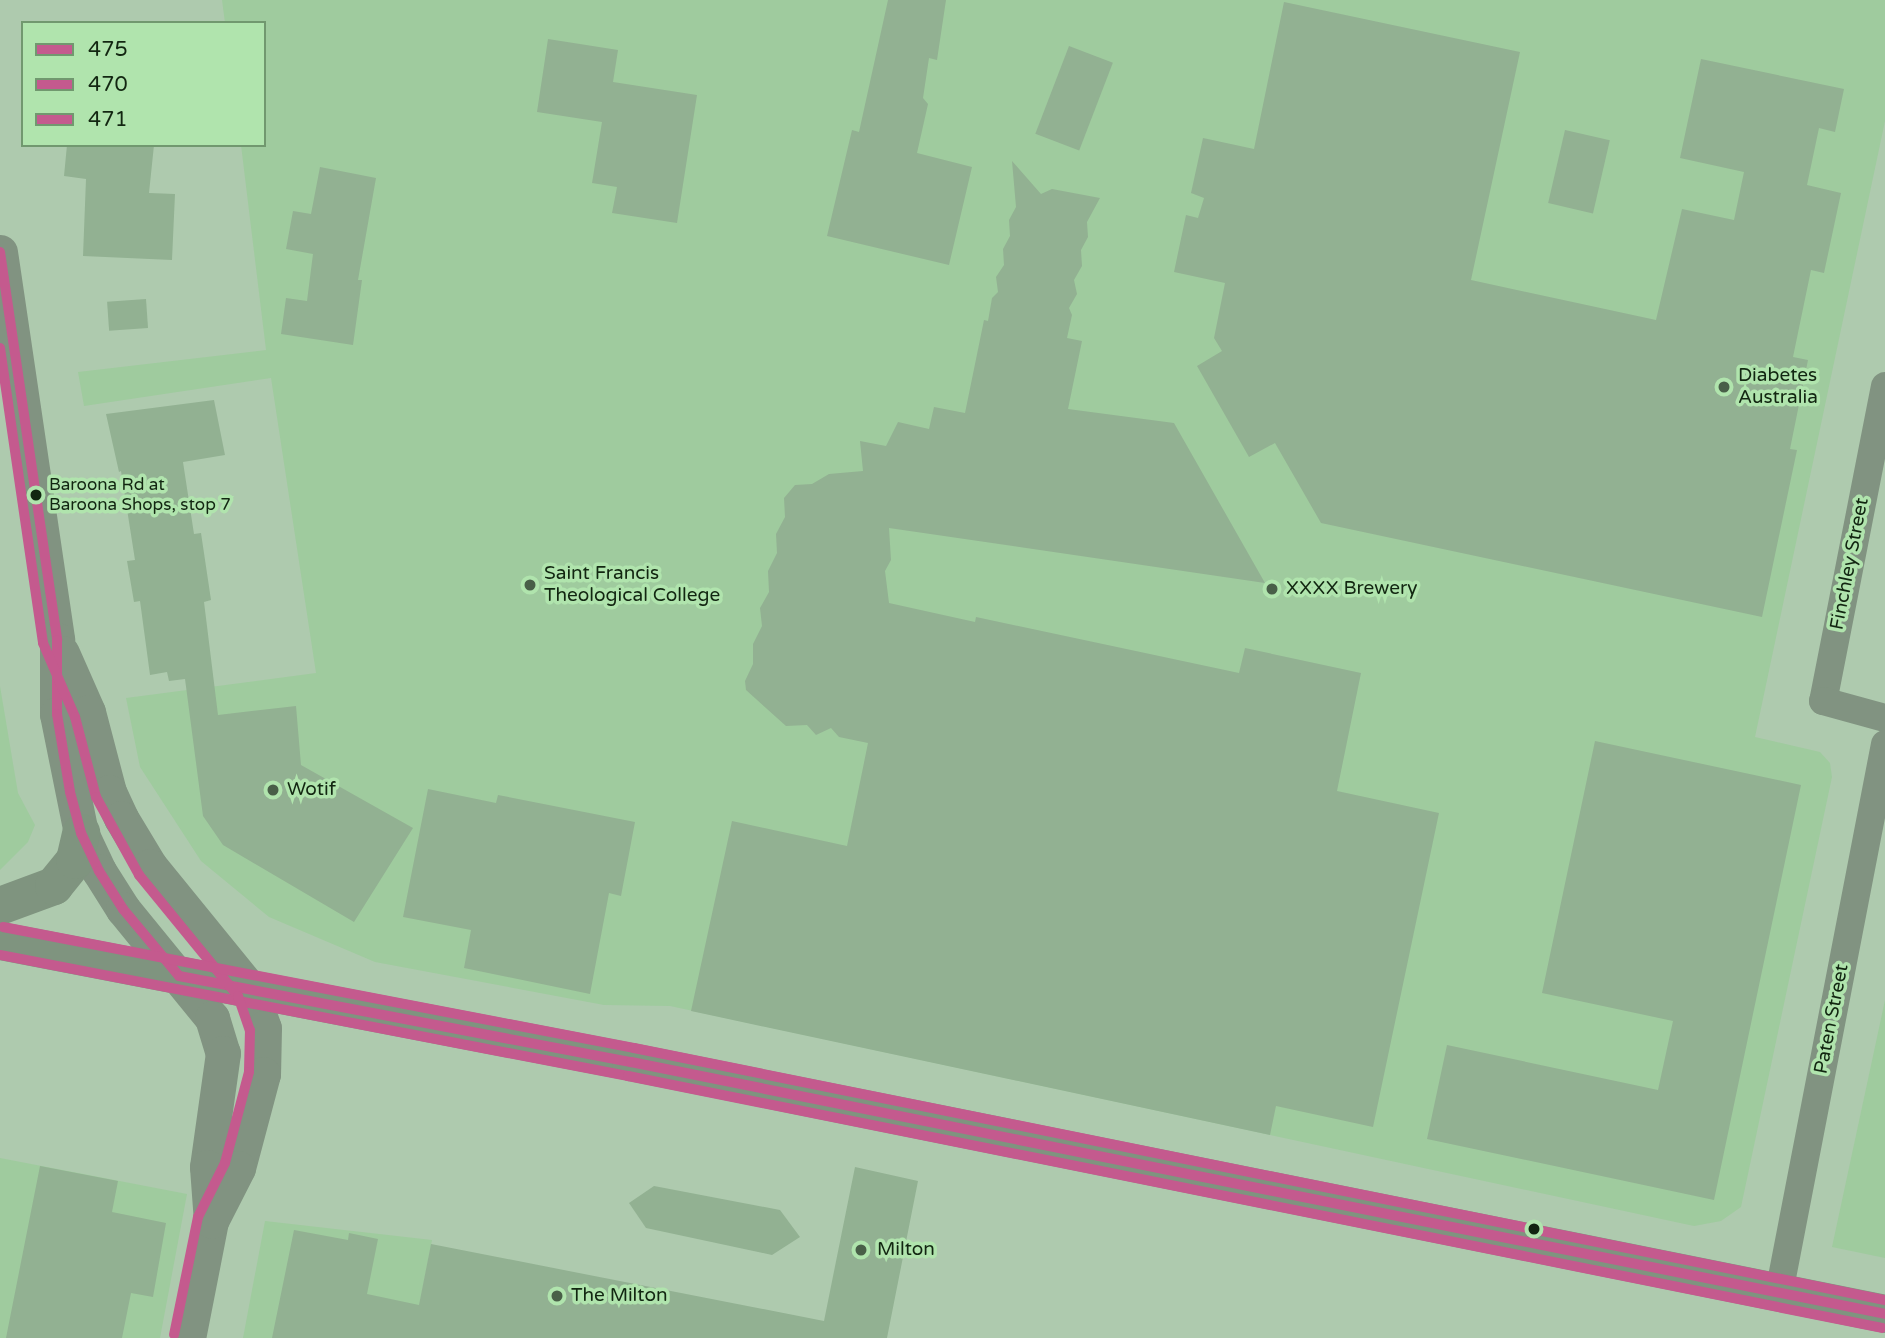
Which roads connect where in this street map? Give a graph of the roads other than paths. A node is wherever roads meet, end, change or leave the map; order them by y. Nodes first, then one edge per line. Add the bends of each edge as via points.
1 (0, 252) edge
2 (1885, 386) edge
3 (57, 640) junction
4 (1885, 718) edge
5 (1885, 744) edge
6 (80, 833) junction
7 (0, 905) edge
8 (0, 941) edge
9 (179, 976) junction
10 (250, 989) junction
11 (211, 1221) junction
12 (1779, 1293) junction
13 (1885, 1314) edge
14 (188, 1338) edge

1 - 3 street
2 - 4 street, Finchley Street via 1823,701
3 - 6 street via 57,714
3 - 10 street via 88,712 109,792 121,818 150,866
5 - 12 street, Paten Street
6 - 7 main road via 75,860 54,886
6 - 9 street via 123,909
8 - 9 main road
9 - 10 main road
9 - 11 street via 212,1018 223,1053 207,1167
10 - 11 street via 264,1028 263,1074 238,1168
10 - 12 main road
11 - 14 street
12 - 13 main road

